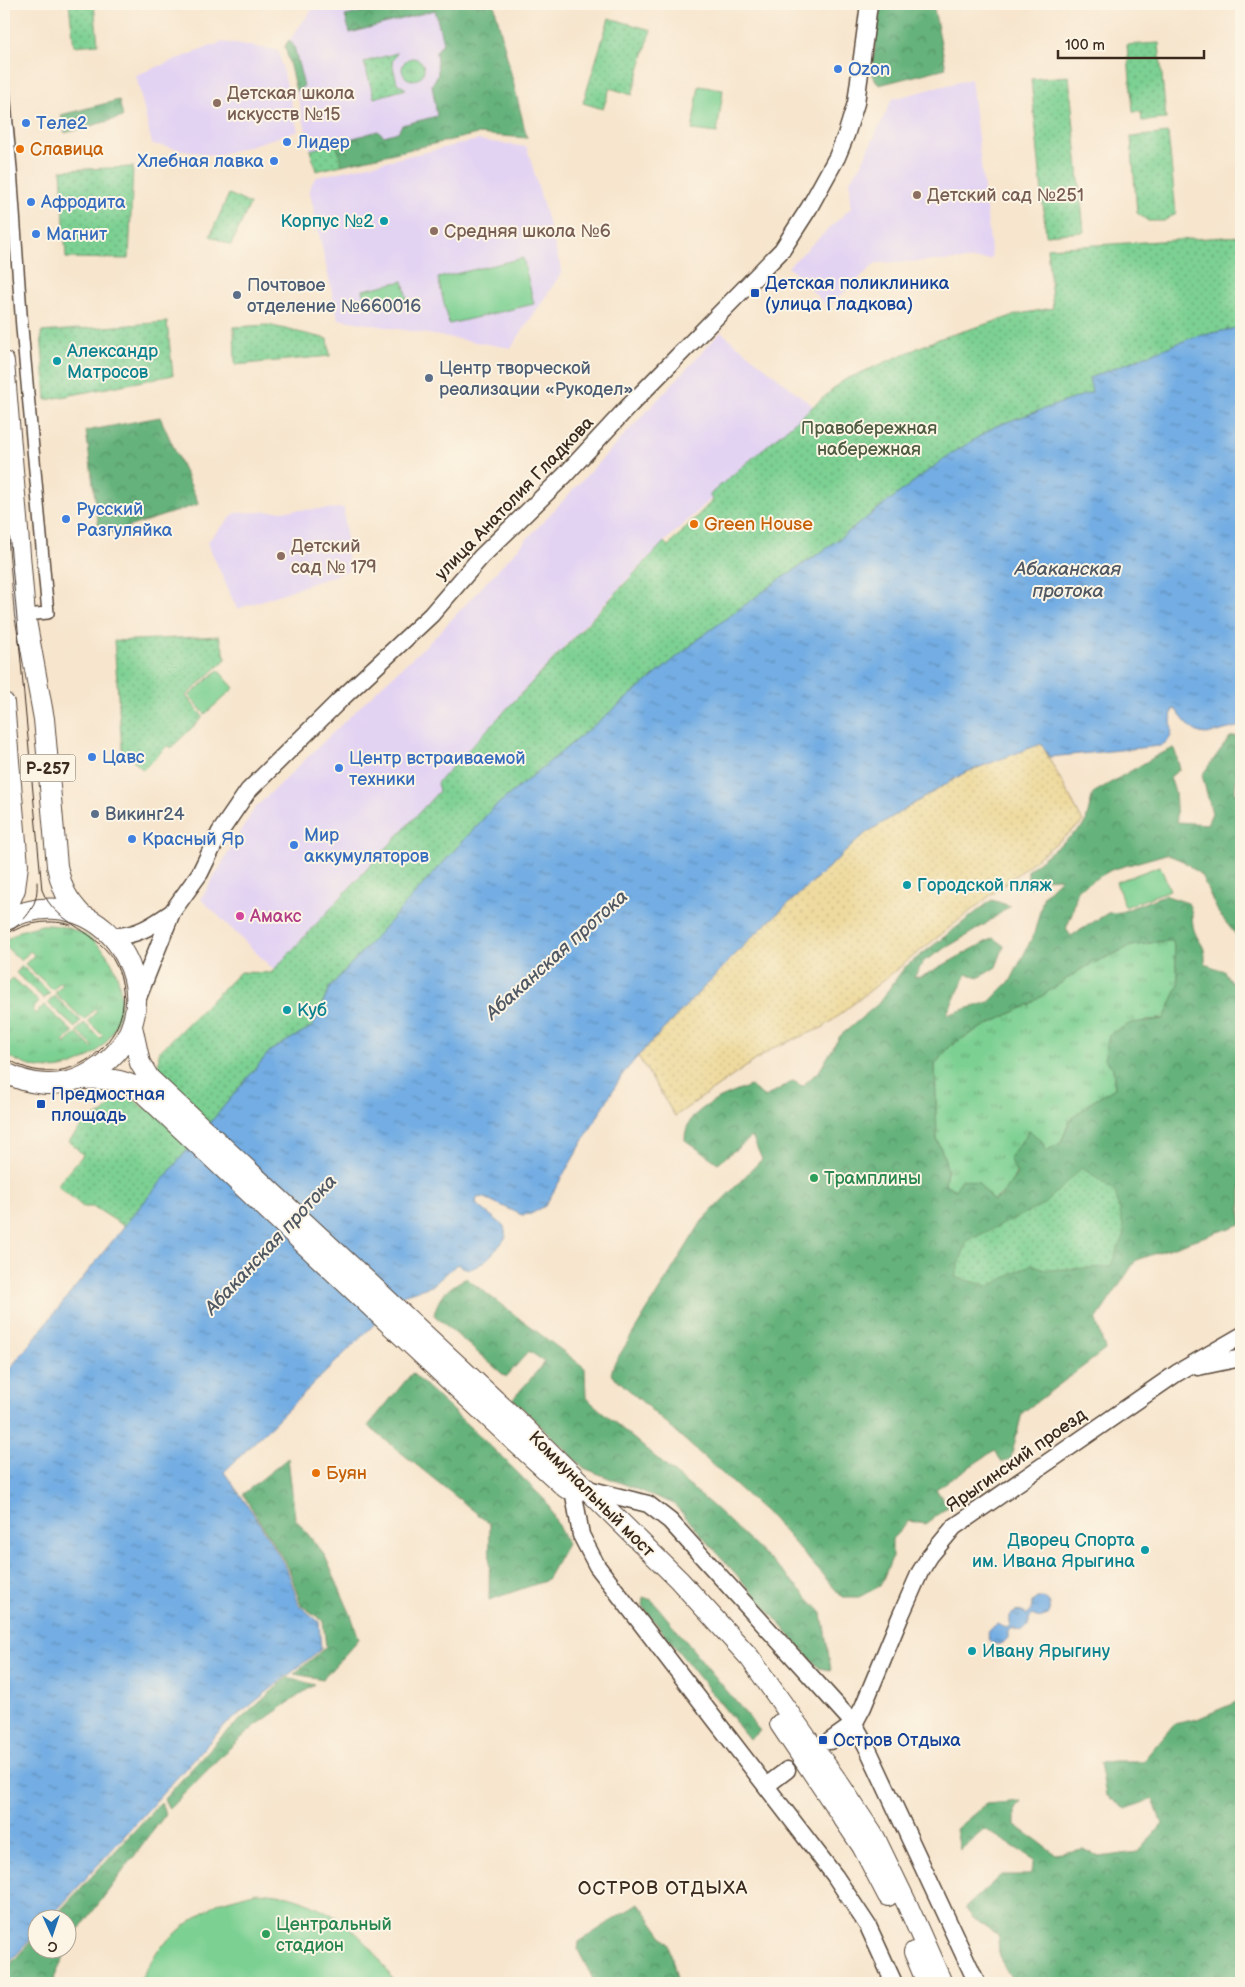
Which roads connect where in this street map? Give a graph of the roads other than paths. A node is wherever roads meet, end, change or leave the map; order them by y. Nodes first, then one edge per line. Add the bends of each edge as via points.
1 (869, 4) edge
2 (4, 92) edge
3 (4, 362) edge
4 (25, 615) junction
5 (4, 703) edge
6 (172, 912) junction
7 (82, 915) junction
8 (4, 916) edge
9 (4, 921) edge
10 (112, 936) junction
11 (137, 1000) junction
12 (132, 1026) junction
13 (4, 1072) edge
14 (80, 1078) junction
15 (144, 1084) junction
16 (1241, 1336) edge
17 (1241, 1358) edge
18 (1186, 1369) junction
19 (579, 1491) junction
20 (854, 1724) junction
21 (830, 1741) dead end
22 (787, 1770) dead end
23 (766, 1786) junction
24 (894, 1983) edge
25 (927, 1983) edge
26 (942, 1983) edge
27 (977, 1983) edge

1 - 6 main road, улица Анатолия Гладкова via 856,103 846,135 809,208 782,250 564,476 481,557 431,615 248,791 220,832 200,873
2 - 4 street via 48,613
3 - 4 highway, Р-257
4 - 7 highway, Р-257 via 44,719 60,884 67,899
5 - 8 highway, Р-257 via 18,865 16,889
6 - 10 main road via 138,933
6 - 11 main road
7 - 9 highway, Р-257 via 41,909
7 - 10 highway, Р-257
10 - 11 highway, Р-257 via 129,961
11 - 12 highway, Р-257
12 - 14 highway, Р-257 via 117,1052 106,1063
12 - 15 highway
13 - 14 highway, Р-257 via 42,1084 66,1083
14 - 15 highway
15 - 19 highway, Коммунальный мост
16 - 18 main road, Ярыгинский проезд
17 - 18 main road, Ярыгинский проезд
18 - 20 main road, Ярыгинский проезд via 954,1527 920,1572
19 - 20 main road via 648,1504 660,1512
19 - 23 main road via 581,1535 597,1566
19 - 25 highway, Коммунальный мост via 738,1665 862,1846 898,1915
19 - 26 highway, Коммунальный мост via 679,1580 750,1658 875,1838
20 - 21 main road
20 - 27 main road
22 - 23 main road
23 - 24 main road via 835,1876 868,1926

